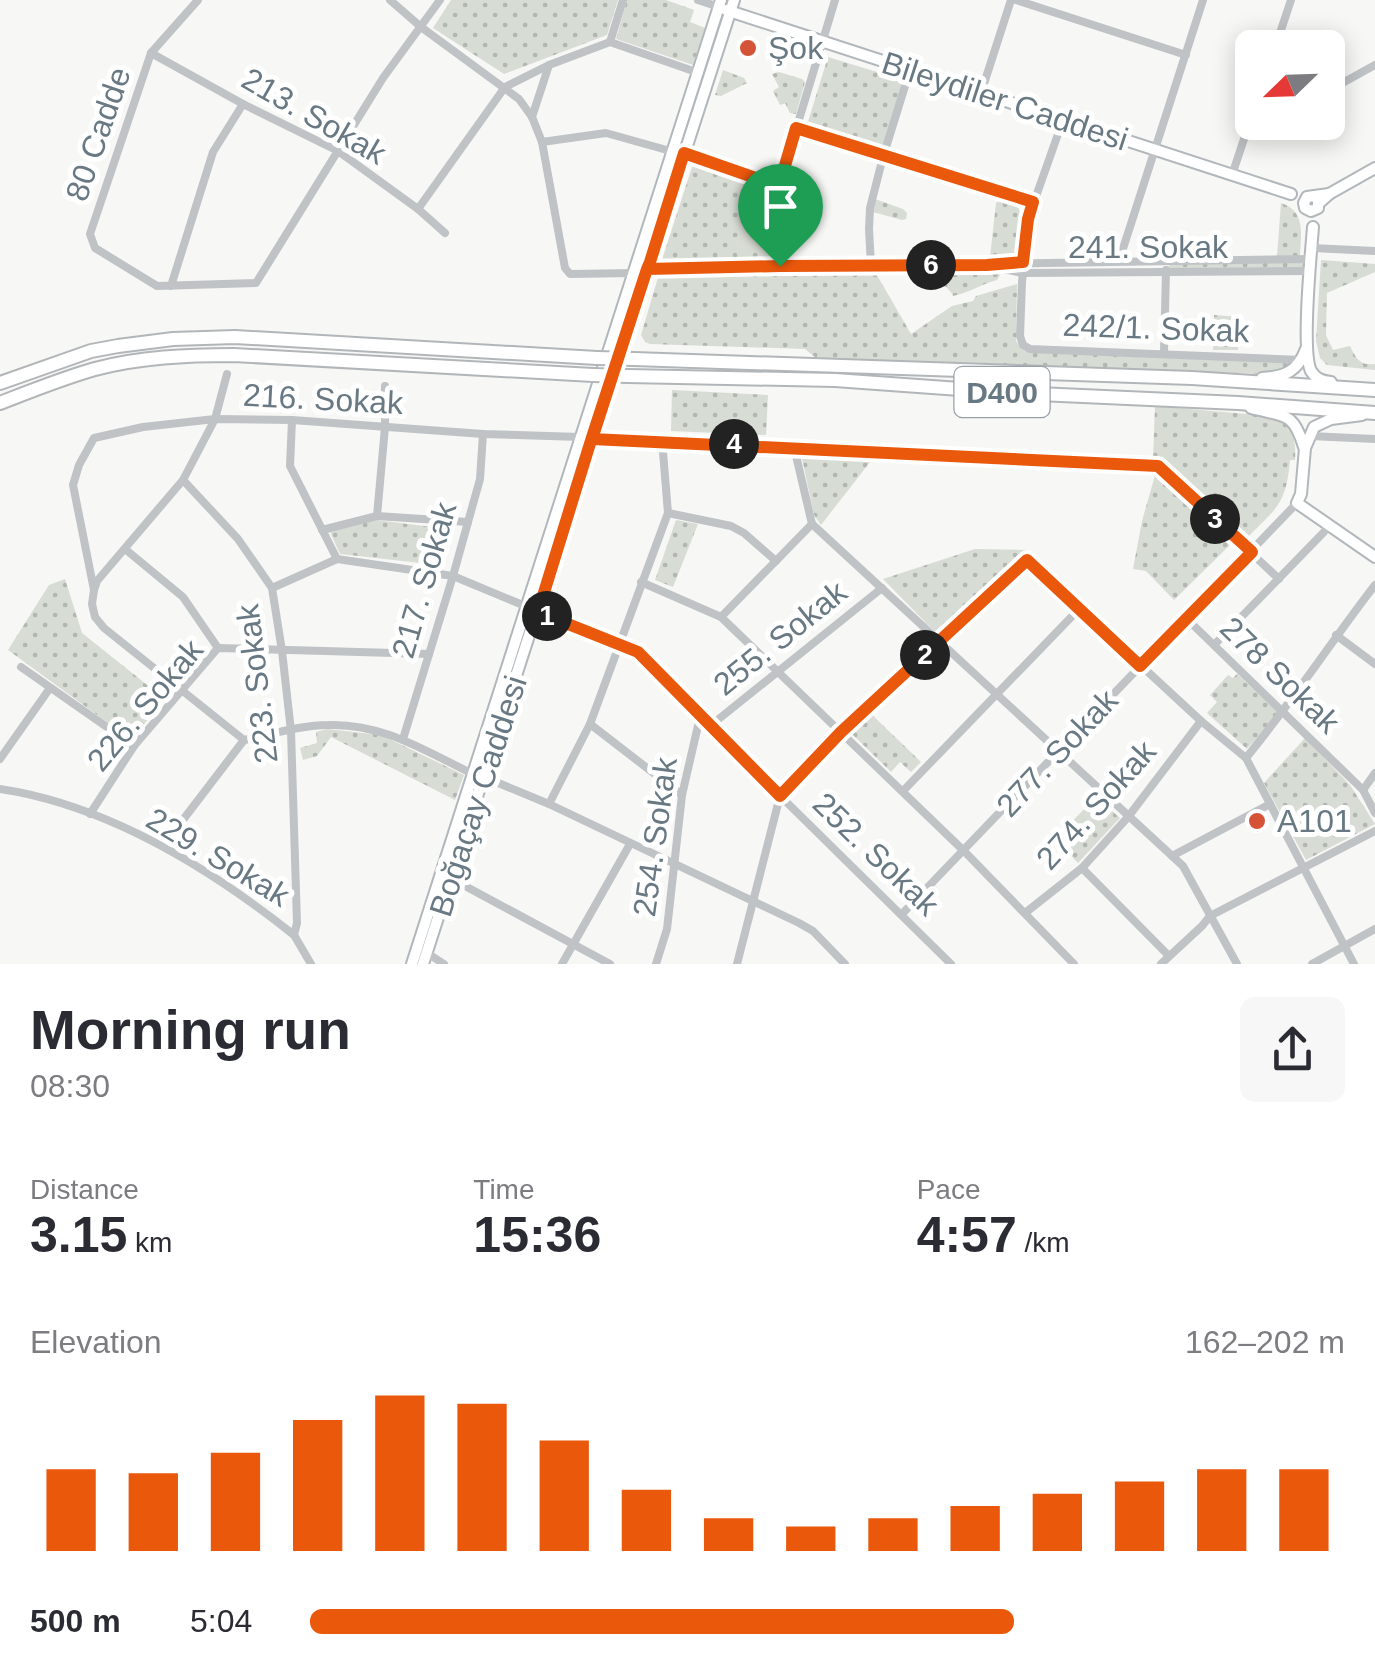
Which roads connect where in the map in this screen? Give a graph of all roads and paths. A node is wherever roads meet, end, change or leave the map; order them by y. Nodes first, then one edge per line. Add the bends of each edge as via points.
1 (198, 0) edge
2 (390, 0) edge
3 (440, 0) edge
4 (623, 0) edge
5 (698, 0) edge
6 (834, 0) edge
7 (1014, 0) edge
8 (1203, 0) edge
9 (1291, 0) edge
10 (726, 5) edge
11 (421, 27) junction
12 (1281, 30) edge
13 (821, 41) junction
14 (610, 42) junction
15 (151, 54) junction
16 (1186, 55) junction
17 (549, 65) junction
18 (1375, 65) edge
19 (910, 70) junction
20 (699, 73) junction
21 (1345, 82) edge
22 (505, 87) junction
23 (981, 93) junction
24 (243, 104) junction
25 (532, 117) junction
26 (1064, 120) junction
27 (796, 128) junction
28 (1244, 140) edge
29 (542, 142) junction
30 (1156, 150) junction
31 (338, 151) junction
32 (679, 152) junction
33 (883, 157) junction
34 (1375, 168) edge
35 (1232, 175) junction
36 (779, 186) junction
37 (1033, 202) junction
38 (1311, 203) junction
39 (418, 209) junction
40 (445, 233) dead end
41 (1375, 252) edge
42 (1311, 259) junction
43 (1166, 260) junction
44 (1119, 261) junction
45 (1023, 262) junction
46 (871, 265) junction
47 (987, 265) junction
48 (780, 266) junction
49 (641, 271) junction
50 (1022, 273) junction
51 (1166, 273) junction
52 (171, 286) junction
53 (1306, 348) junction
54 (1164, 352) junction
55 (1302, 360) junction
56 (227, 374) dead end
57 (1247, 382) junction
58 (0, 383) edge
59 (385, 386) dead end
60 (1346, 388) junction
61 (1375, 390) edge
62 (1238, 403) junction
63 (0, 404) edge
64 (1375, 412) edge
65 (214, 419) junction
66 (292, 420) junction
67 (384, 427) junction
68 (483, 434) junction
69 (1310, 436) junction
70 (586, 438) junction
71 (1375, 439) edge
72 (662, 440) junction
73 (794, 447) junction
74 (1305, 448) junction
75 (183, 480) junction
76 (1298, 503) junction
77 (668, 513) junction
78 (378, 516) junction
79 (468, 522) junction
80 (812, 524) junction
81 (1329, 524) junction
82 (322, 530) junction
83 (125, 549) junction
84 (1252, 552) junction
85 (1375, 556) edge
86 (337, 559) junction
87 (776, 561) junction
88 (453, 576) junction
89 (1279, 579) junction
90 (641, 582) junction
91 (1375, 584) edge
92 (272, 588) junction
93 (882, 588) junction
94 (94, 590) junction
95 (1080, 608) junction
96 (532, 610) junction
97 (721, 616) junction
98 (1187, 619) junction
99 (1336, 635) junction
100 (939, 642) junction
101 (619, 645) junction
102 (1214, 646) junction
103 (218, 648) junction
104 (282, 651) junction
105 (429, 654) junction
106 (1375, 664) edge
107 (1140, 666) junction
108 (21, 667) dead end
109 (778, 672) junction
110 (50, 688) junction
111 (182, 690) junction
112 (996, 696) junction
113 (1284, 712) junction
114 (700, 717) junction
115 (1202, 721) junction
116 (590, 724) junction
117 (710, 726) junction
118 (291, 731) junction
119 (841, 732) junction
120 (403, 739) junction
121 (244, 740) junction
122 (134, 746) junction
123 (1057, 752) junction
124 (1246, 758) junction
125 (0, 759) edge
126 (1375, 773) edge
127 (478, 776) junction
128 (0, 789) edge
129 (1364, 790) junction
130 (903, 791) junction
131 (682, 795) junction
132 (780, 796) junction
133 (550, 804) junction
134 (1270, 804) junction
135 (1375, 813) edge
136 (90, 814) junction
137 (1128, 817) junction
138 (1375, 831) edge
139 (630, 844) junction
140 (164, 846) junction
141 (964, 852) junction
142 (1172, 856) junction
143 (673, 864) junction
144 (1302, 867) junction
145 (1082, 868) junction
146 (452, 879) junction
147 (753, 901) junction
148 (902, 914) junction
149 (1024, 915) junction
150 (1210, 916) junction
151 (1375, 930) edge
152 (294, 935) junction
153 (574, 945) junction
154 (1345, 946) junction
155 (1169, 956) junction
156 (425, 959) edge
157 (948, 961) edge
158 (311, 964) edge
159 (412, 964) edge
160 (444, 964) edge
161 (562, 964) edge
162 (610, 964) edge
163 (656, 964) edge
164 (737, 964) edge
165 (844, 964) edge
166 (936, 964) edge
167 (1074, 964) edge
168 (1160, 964) edge
169 (1237, 964) edge
170 (1312, 964) edge
171 (1354, 964) edge

1 - 15 street, 80 Cadde
2 - 11 street
3 - 11 street
4 - 14 street
5 - 10 street
6 - 13 street
7 - 16 street
7 - 23 street
8 - 16 street
9 - 12 street
10 - 13 main road, Bileydiler Caddesi
10 - 20 main road, Boğaçay Caddesi
10 - 32 main road, Boğaçay Caddesi
11 - 22 street
11 - 31 street
13 - 19 main road, Bileydiler Caddesi
13 - 27 street
14 - 17 street
14 - 20 street
15 - 24 street, 213. Sokak
15 - 52 street, 80 Cadde via 90,234 95,248 156,286
16 - 30 street
17 - 22 street
17 - 25 street
18 - 21 street
19 - 23 main road, Bileydiler Caddesi
19 - 33 street
20 - 32 main road, Boğaçay Caddesi
22 - 25 street
22 - 39 street
23 - 26 main road, Bileydiler Caddesi
24 - 31 street, 213. Sokak
24 - 52 street via 213,152
25 - 29 street
26 - 30 main road, Bileydiler Caddesi
26 - 37 street
27 - 33 street
27 - 36 street
28 - 35 street
29 - 32 street via 606,132
29 - 49 street, 241. Sokak via 565,268 570,274
30 - 35 main road, Bileydiler Caddesi
30 - 44 street
31 - 39 street, 213. Sokak
31 - 52 street, 80 Cadde via 256,283
32 - 36 street
32 - 49 main road, Boğaçay Caddesi
33 - 37 street
33 - 46 street via 869,213
34 - 38 main road
35 - 38 main road, Bileydiler Caddesi
36 - 48 street
37 - 45 street
38 - 42 main road
39 - 40 street, 213. Sokak
41 - 42 street
42 - 43 street, 241. Sokak
42 - 51 street, 241. Sokak
42 - 53 main road
43 - 44 street, 241. Sokak
43 - 51 street
44 - 45 street, 241. Sokak
45 - 47 street, 241. Sokak
45 - 50 street
46 - 47 street, 241. Sokak
46 - 48 street, 241. Sokak
47 - 50 street, 241. Sokak
48 - 49 street, 241. Sokak
49 - 70 main road, Boğaçay Caddesi
50 - 51 street, 241. Sokak
50 - 54 street, 242/1. Sokak via 1020,336 1026,348
51 - 54 street
53 - 55 main road
53 - 60 main road via 1314,375
54 - 55 street, 242/1. Sokak
55 - 57 main road via 1286,374
56 - 65 street
57 - 58 highway, D400, bridge via 634,360 236,336 118,346
57 - 60 highway, D400
59 - 67 street
60 - 61 highway, D400
62 - 63 highway, D400, bridge via 234,354 96,369
62 - 64 highway, D400
62 - 74 main road via 1288,418
64 - 69 main road via 1324,421
65 - 66 street, 216. Sokak
65 - 75 street
65 - 94 street, 216. Sokak via 94,438 73,486
66 - 67 street, 216. Sokak
66 - 82 street via 290,466
67 - 68 street, 216. Sokak
67 - 78 street
68 - 70 street, 216. Sokak
68 - 79 street, 217. Sokak
69 - 71 street
69 - 74 main road
70 - 72 street, 216. Sokak
70 - 96 main road, Boğaçay Caddesi
72 - 73 street, 216. Sokak
72 - 77 street
73 - 80 street
73 - 84 street, 216. Sokak via 1158,466
74 - 76 main road
75 - 83 street
75 - 92 street, 223. Sokak
76 - 81 main road
76 - 84 street, 277. Sokak
77 - 87 street via 744,532
77 - 90 street
78 - 79 street
78 - 82 street
79 - 88 street, 217. Sokak
80 - 87 street
80 - 93 street
81 - 85 main road
81 - 89 street
82 - 86 street
83 - 94 street
83 - 103 street via 183,597
84 - 89 street, 216. Sokak
84 - 98 street, 277. Sokak
86 - 88 street, 252. Sokak
86 - 92 street
87 - 97 street
88 - 96 street, 252. Sokak
88 - 105 street, 217. Sokak
89 - 102 street
90 - 97 street
90 - 101 street
91 - 99 street
92 - 104 street, 223. Sokak
93 - 100 street
93 - 109 street, 255. Sokak
94 - 111 street via 92,604 104,628
95 - 100 street via 1027,560
95 - 107 street
95 - 112 street
96 - 101 street, 252. Sokak
96 - 127 main road, Boğaçay Caddesi
97 - 109 street
98 - 102 street, 278 Sokak
98 - 107 street, 277. Sokak
99 - 106 street
99 - 113 street
100 - 112 street
100 - 119 street
101 - 114 street, 252. Sokak via 638,652
101 - 116 street
102 - 113 street, 278 Sokak
103 - 104 street, 226. Sokak
103 - 111 street, 226. Sokak
104 - 105 street, 226. Sokak
104 - 118 street, 223. Sokak
105 - 120 street, 217. Sokak
107 - 115 street
107 - 123 street, 277. Sokak
108 - 110 street
109 - 117 street, 255. Sokak
109 - 119 street
110 - 122 street
110 - 125 street
111 - 121 street
111 - 122 street, 226. Sokak
112 - 123 street
112 - 130 street
113 - 124 street
113 - 129 street, 278 Sokak
114 - 117 street, 252. Sokak
114 - 131 street, 254. Sokak
115 - 124 street
115 - 137 street, 274. Sokak
116 - 131 street
116 - 133 street
117 - 132 street, 252. Sokak
118 - 120 street via 327,724
118 - 121 street
118 - 152 street, 223. Sokak
119 - 130 street
119 - 132 street
120 - 127 street
121 - 140 street
122 - 136 street, 226. Sokak
123 - 137 street
123 - 141 street, 277. Sokak
124 - 134 street
126 - 129 street
127 - 133 street
127 - 146 main road, Boğaçay Caddesi
127 - 159 main road, Boğaçay Caddesi
128 - 136 street, 229. Sokak
129 - 135 street, 278 Sokak
130 - 141 street
131 - 143 street, 254. Sokak
132 - 147 street
132 - 148 street, 252. Sokak
133 - 139 street
134 - 142 street
134 - 144 street
136 - 140 street, 229. Sokak
137 - 142 street
137 - 145 street, 274. Sokak
138 - 144 street
139 - 143 street
139 - 153 street
140 - 152 street, 229. Sokak
141 - 148 street, 277. Sokak
141 - 149 street
142 - 150 street
143 - 147 street
143 - 163 street, 254. Sokak
144 - 150 street
144 - 154 street
145 - 149 street, 274. Sokak
145 - 155 street
146 - 153 street
146 - 156 main road, Boğaçay Caddesi
147 - 164 street
147 - 165 street via 813,932
148 - 157 street, 252. Sokak
149 - 167 street
150 - 155 street
150 - 169 street
151 - 154 street
152 - 158 street
153 - 161 street
153 - 162 street
154 - 170 street
154 - 171 street
155 - 168 street
156 - 160 street
157 - 166 street

